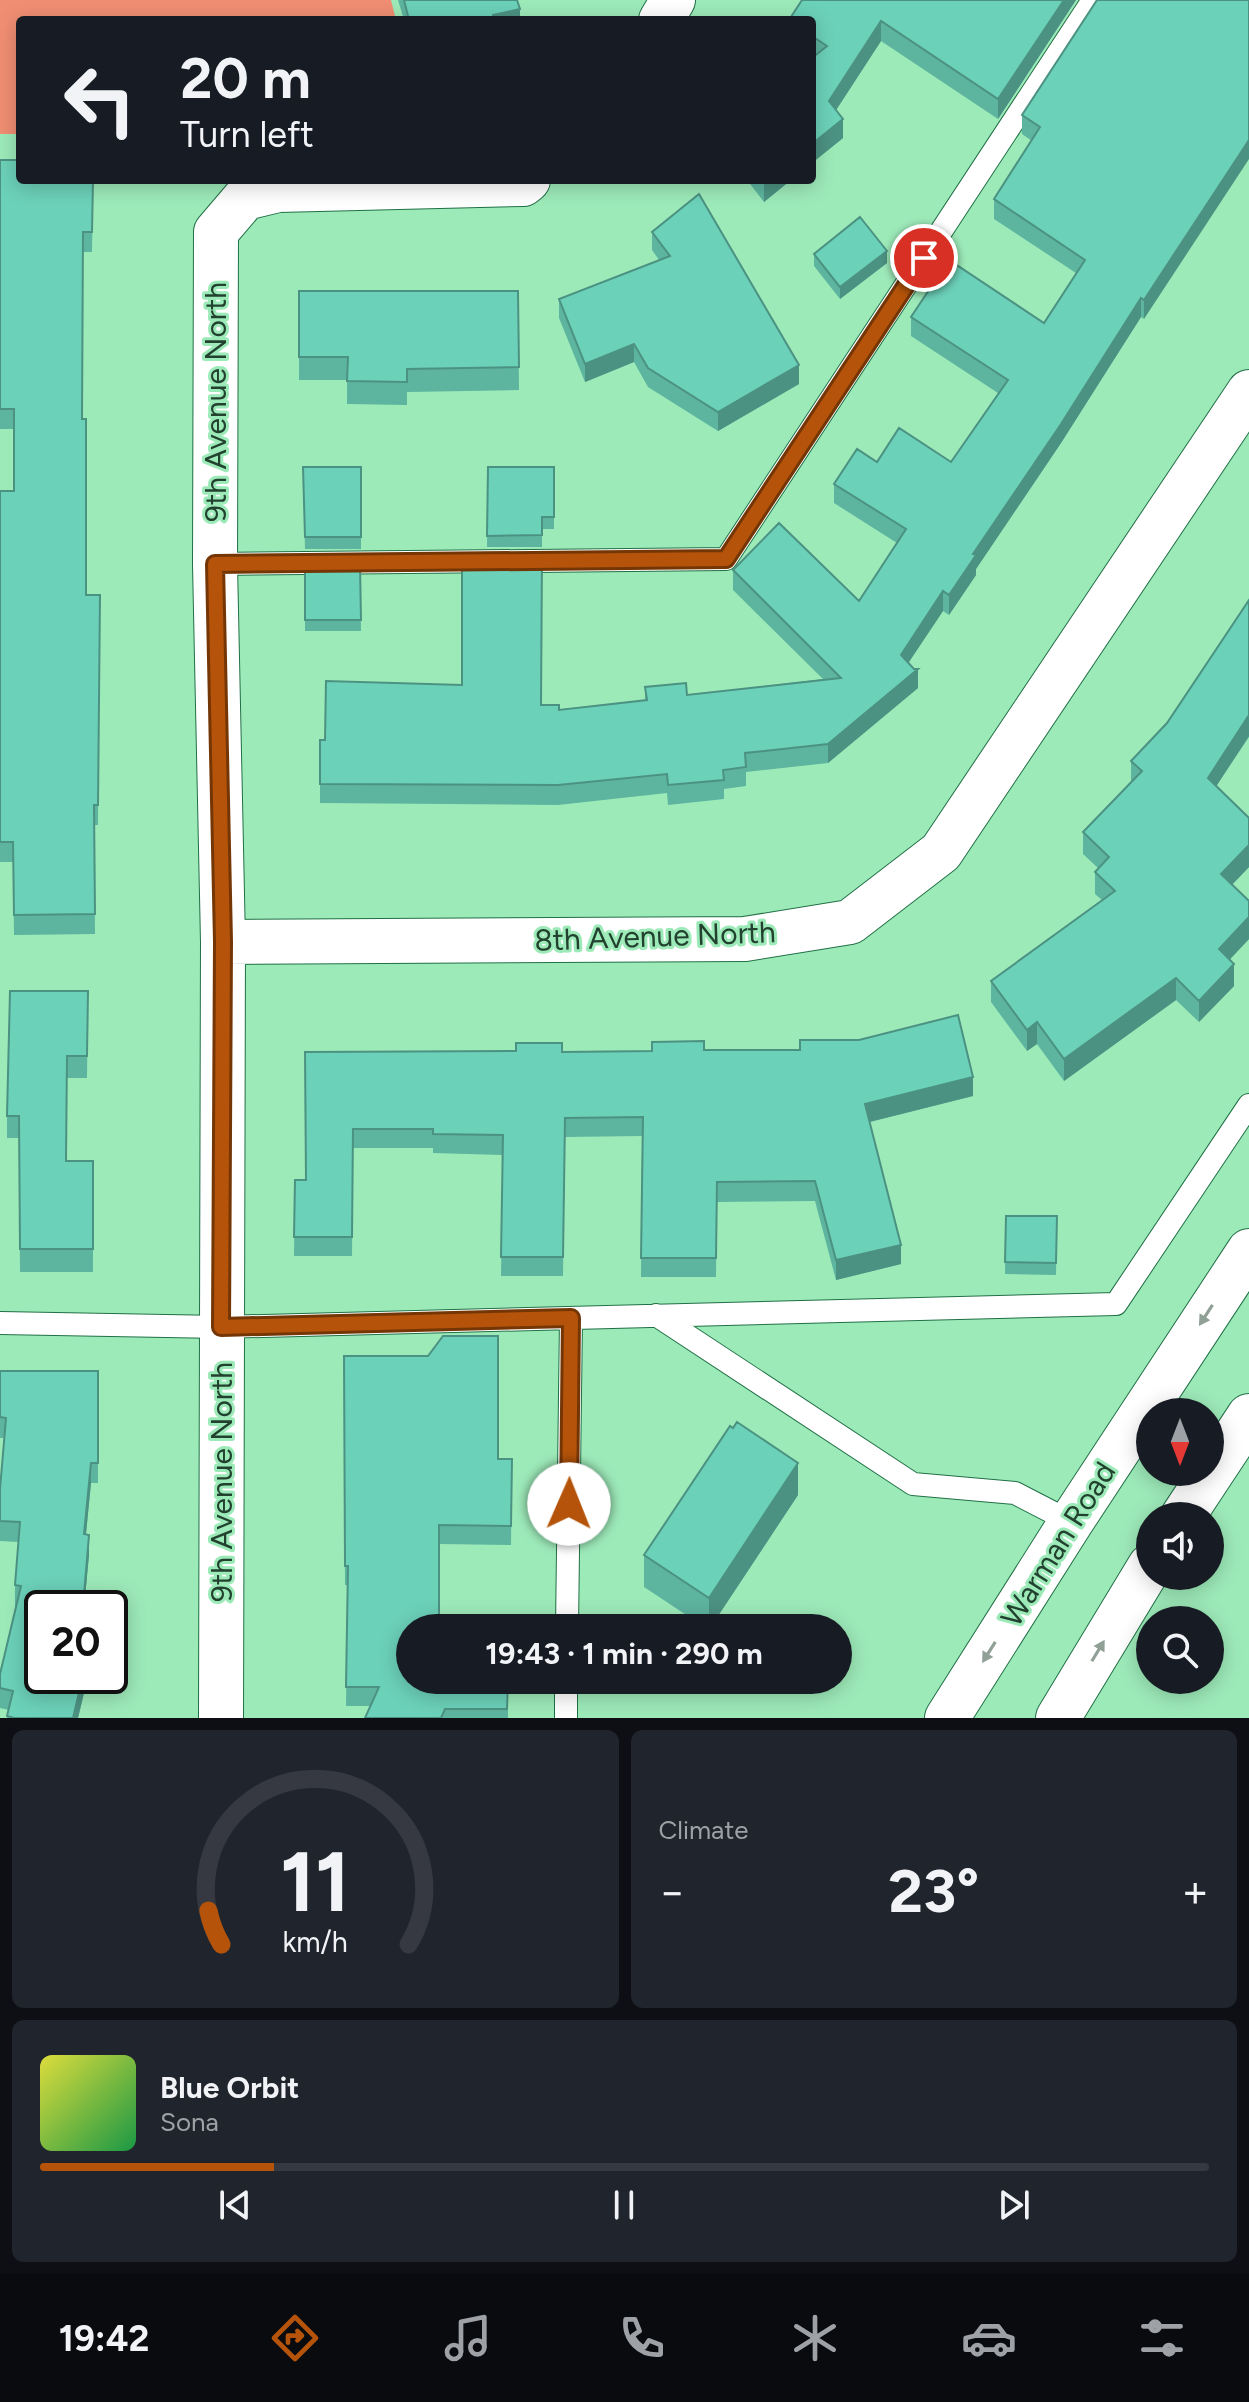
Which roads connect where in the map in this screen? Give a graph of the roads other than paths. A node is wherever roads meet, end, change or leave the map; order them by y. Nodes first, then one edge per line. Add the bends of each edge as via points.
1 (1093, 0) edge
2 (523, 184) edge
3 (1249, 392) edge
4 (215, 564) junction
5 (223, 942) junction
6 (1249, 1105) edge
7 (1249, 1251) edge
8 (656, 1315) junction
9 (571, 1318) junction
10 (0, 1323) edge
11 (221, 1327) junction
12 (1249, 1416) edge
13 (1192, 1502) edge
14 (1071, 1522) junction
15 (1136, 1589) edge
16 (567, 1614) edge
17 (566, 1694) edge
18 (221, 1718) edge
19 (566, 1718) edge
20 (947, 1718) edge
21 (1058, 1718) edge

1 - 4 lane via 726,559
2 - 4 street, 9th Avenue North via 278,190 245,198 216,232
3 - 5 street, 8th Avenue North via 941,852 850,922 745,939
4 - 5 street, 9th Avenue North
5 - 11 street, 9th Avenue North
6 - 8 lane via 1116,1304
7 -> 14 street, Warman Road
8 - 9 lane
8 - 14 lane via 913,1484 1015,1493
9 - 11 lane
9 - 16 lane
10 - 11 lane
11 - 18 street, 9th Avenue North
12 - 13 street
14 -> 20 street, Warman Road
21 -> 15 street
17 - 19 lane

